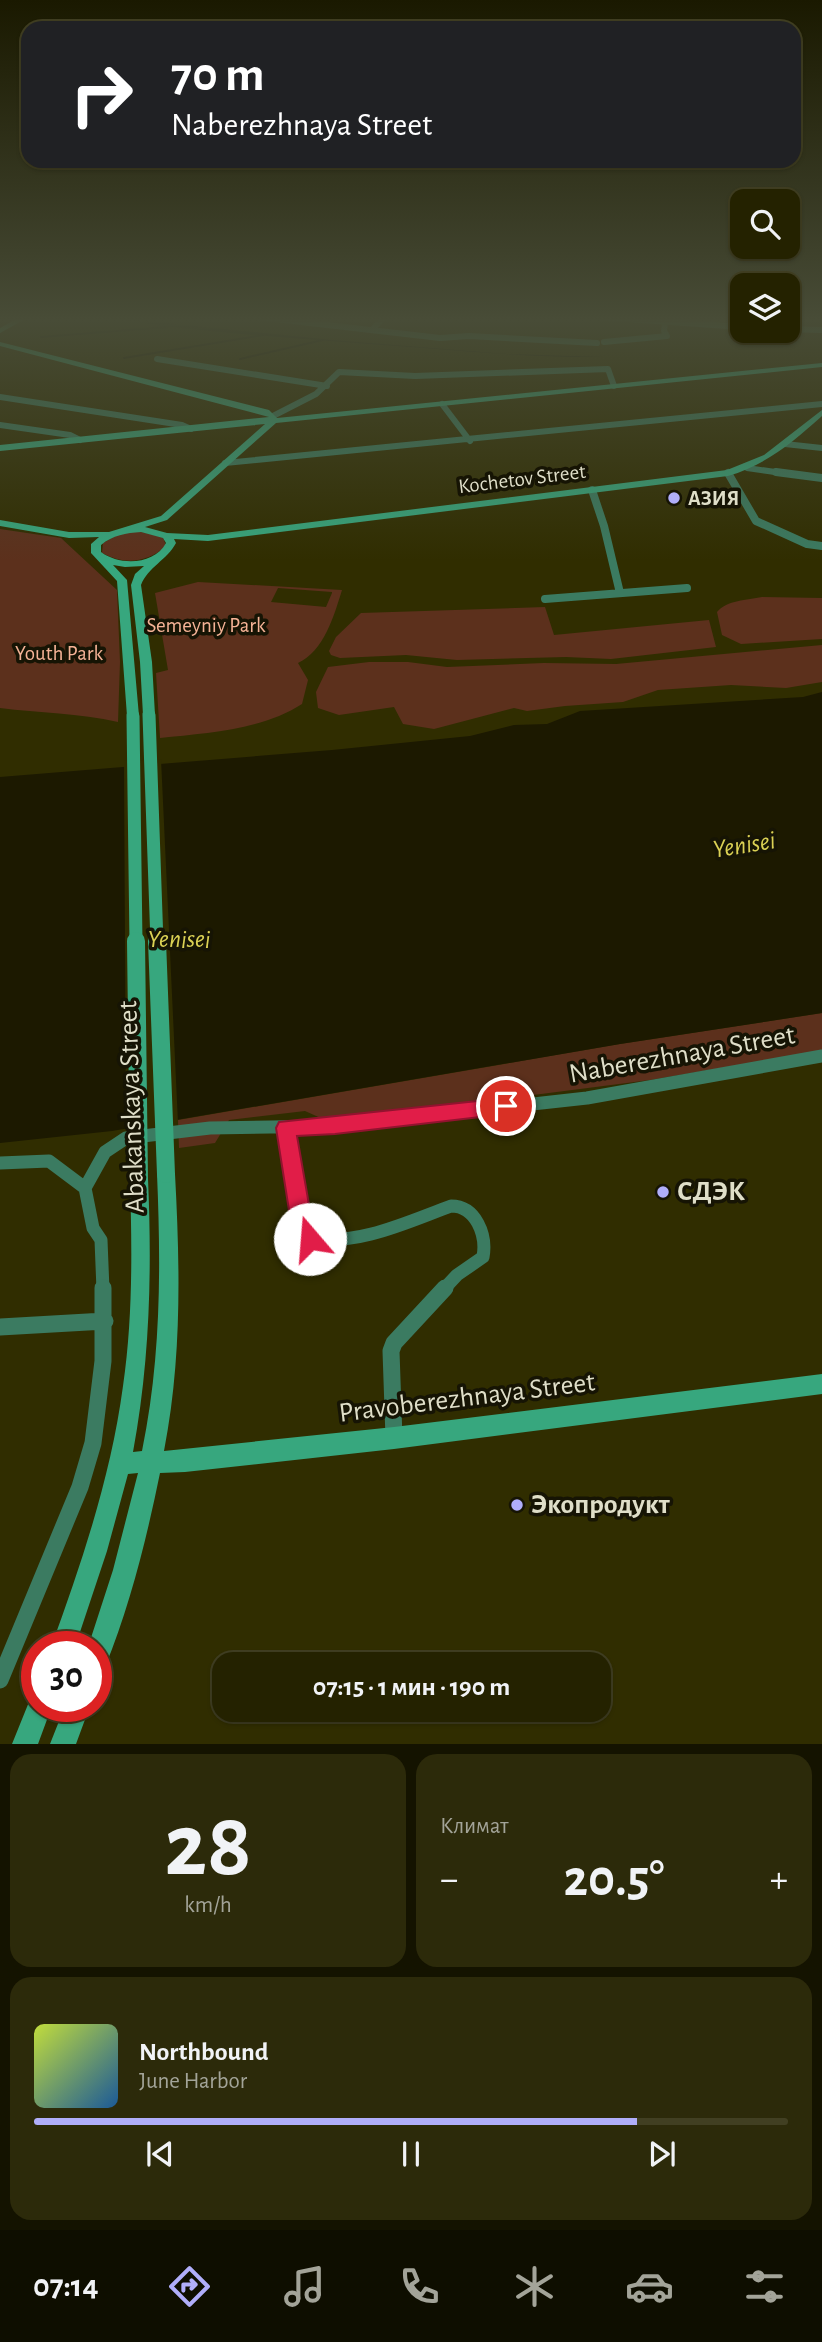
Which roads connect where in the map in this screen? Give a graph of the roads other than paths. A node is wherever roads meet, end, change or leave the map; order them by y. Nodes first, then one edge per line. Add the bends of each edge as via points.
1 (9, 398) edge
2 (201, 398) edge
3 (306, 398) edge
4 (496, 398) edge
5 (442, 404) junction
6 (822, 404) edge
7 (822, 412) edge
8 (273, 418) junction
9 (0, 425) edge
10 (191, 429) junction
11 (80, 440) junction
12 (470, 441) junction
13 (785, 444) junction
14 (0, 448) edge
15 (822, 448) edge
16 (225, 463) junction
17 (747, 468) junction
18 (728, 473) junction
19 (822, 478) edge
20 (592, 490) junction
21 (164, 518) junction
22 (0, 523) edge
23 (124, 530) junction
24 (69, 535) junction
25 (166, 535) junction
26 (208, 538) junction
27 (822, 546) edge
28 (164, 554) junction
29 (99, 557) junction
30 (687, 588) dead end
31 (620, 593) junction
32 (545, 598) dead end
33 (141, 716) junction
34 (822, 1056) edge
35 (286, 1128) junction
36 (0, 1163) edge
37 (85, 1188) junction
38 (105, 1321) junction
39 (0, 1328) edge
40 (822, 1384) edge
41 (394, 1438) junction
42 (118, 1462) junction
43 (151, 1463) junction
44 (68, 1631) edge
45 (104, 1631) edge
46 (0, 1680) edge
47 (34, 1722) edge
48 (72, 1722) edge
49 (25, 1744) edge
50 (63, 1744) edge

1 - 10 street
2 - 8 main road
3 - 8 street
4 - 5 main road
5 - 8 main road
5 - 12 street
6 - 12 street
7 - 13 main road, Kochetov Street
8 - 10 main road
8 - 16 main road
9 - 11 street
10 - 11 main road
11 - 14 main road
12 - 16 street
13 - 15 street
13 - 17 main road, Kochetov Street
16 - 21 main road
17 - 18 main road, Kochetov Street
17 - 19 street
18 - 20 main road, Kochetov Street
18 - 27 street via 756,521
20 - 26 main road, Kochetov Street
20 - 31 street
21 - 23 main road
21 - 25 main road
22 - 24 main road
23 - 24 main road
23 - 25 main road, Kochetov Street
23 - 29 main road via 99,542 95,547
24 - 29 main road
25 - 26 main road, Kochetov Street
25 - 28 main road via 171,545
26 - 28 main road, Kochetov Street
28 - 29 main road, Kochetov Street via 134,564
28 - 33 main road, Abakanskaya Street via 140,574 136,585 146,662
29 - 33 main road, Abakanskaya Street via 122,580
30 - 31 street
31 - 32 street
33 - 42 main road, Abakanskaya Street, bridge via 142,1270 134,1387
33 - 43 main road, Abakanskaya Street, bridge via 170,1297 161,1407
34 - 35 street, Naberezhnaya Street via 587,1098
35 - 37 street, Naberezhnaya Street via 209,1128 126,1138 106,1150
35 - 41 street via 302,1223 310,1239 337,1241 372,1233 451,1206 463,1206 474,1214 480,1229 483,1257 457,1275 394,1343
36 - 37 street via 49,1161
37 - 38 street via 93,1228 101,1240
38 - 39 street
38 - 46 street via 93,1443 80,1488
40 - 41 main road, Pravoberezhnaya Street
41 - 43 main road, Pravoberezhnaya Street
42 - 43 main road, Pravoberezhnaya Street
42 - 44 main road, Abakanskaya Street
43 - 45 main road, Abakanskaya Street
47 - 49 main road
48 - 50 main road

